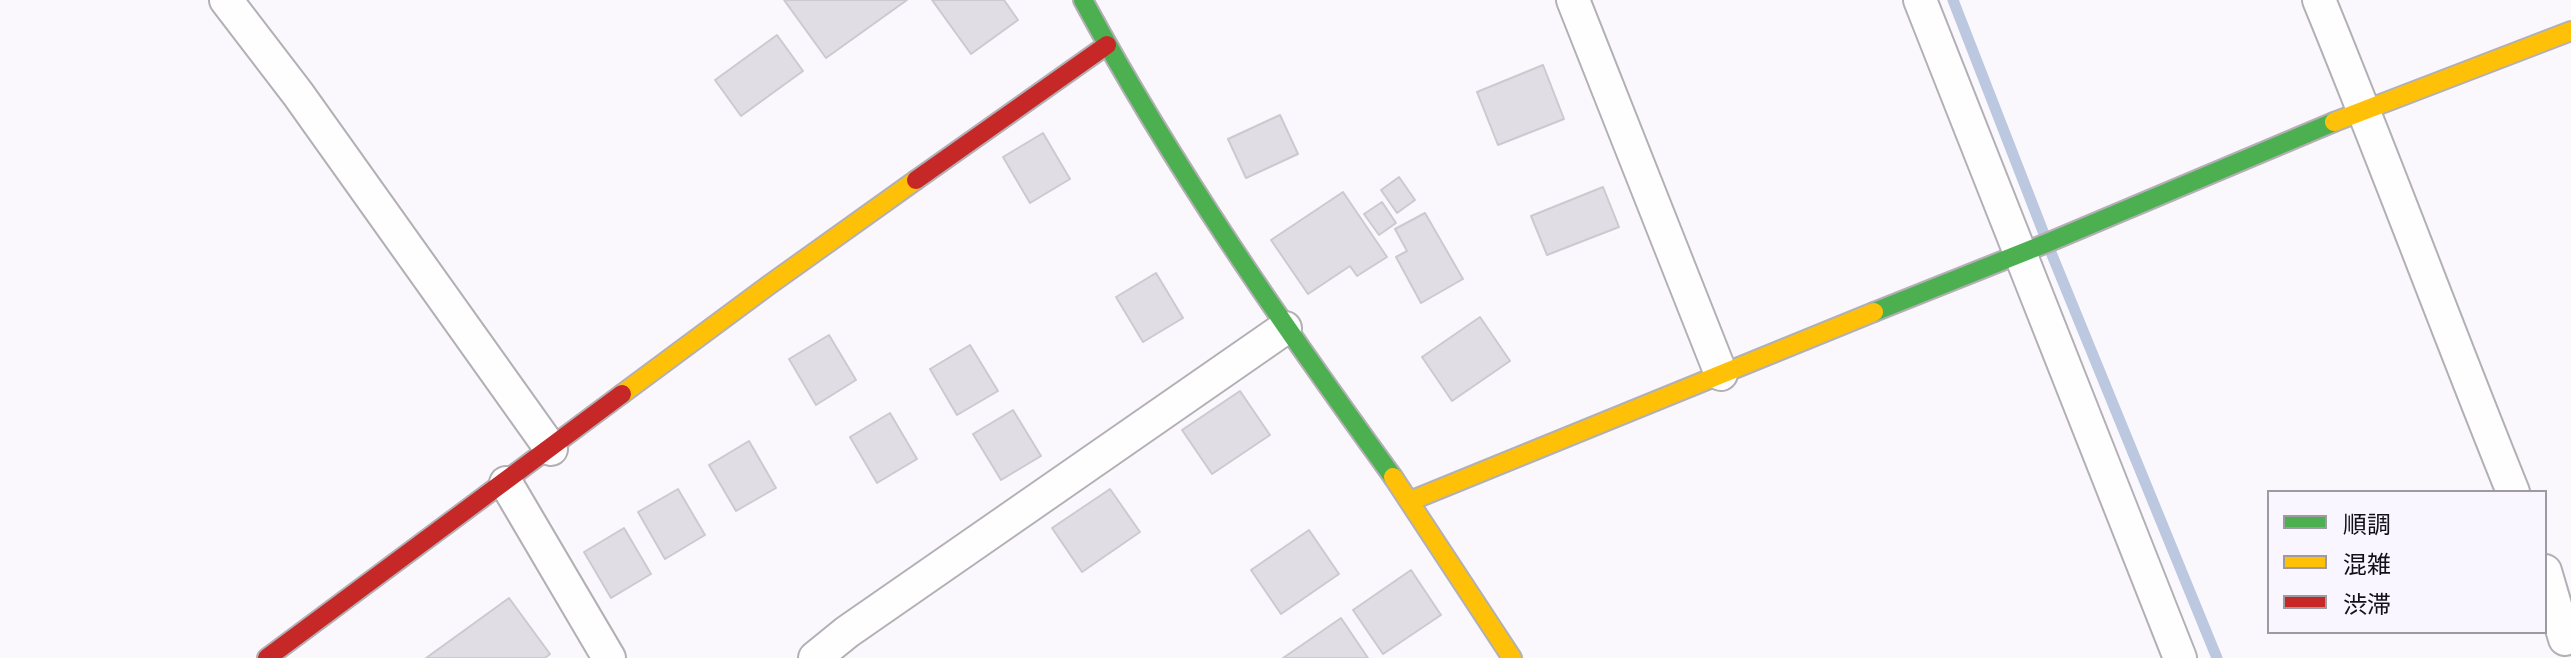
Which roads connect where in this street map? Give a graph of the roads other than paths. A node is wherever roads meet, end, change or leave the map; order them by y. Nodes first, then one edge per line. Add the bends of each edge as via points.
1 (226, 0) edge
2 (1083, 0) edge
3 (1573, 0) edge
4 (1920, 0) edge
5 (2319, 0) edge
6 (2571, 31) edge
7 (1107, 45) junction
8 (2364, 110) junction
9 (2020, 252) junction
10 (1285, 328) junction
11 (1721, 374) junction
12 (551, 449) junction
13 (506, 483) junction
14 (2512, 490) edge
15 (1410, 501) junction
16 (2547, 581) edge
17 (2560, 644) edge
18 (267, 658) edge
19 (609, 658) edge
20 (815, 658) edge
21 (1512, 658) edge
22 (2180, 658) edge

1 - 12 street
2 - 7 street
3 - 11 street
4 - 9 street
5 - 8 street
6 - 8 street
7 - 10 street
7 - 12 street via 769,285
8 - 9 street
8 - 14 street
9 - 11 street
9 - 22 street
10 - 15 street
10 - 20 street
11 - 15 street
12 - 13 street
13 - 18 street
13 - 19 street
15 - 21 street
16 - 17 street

